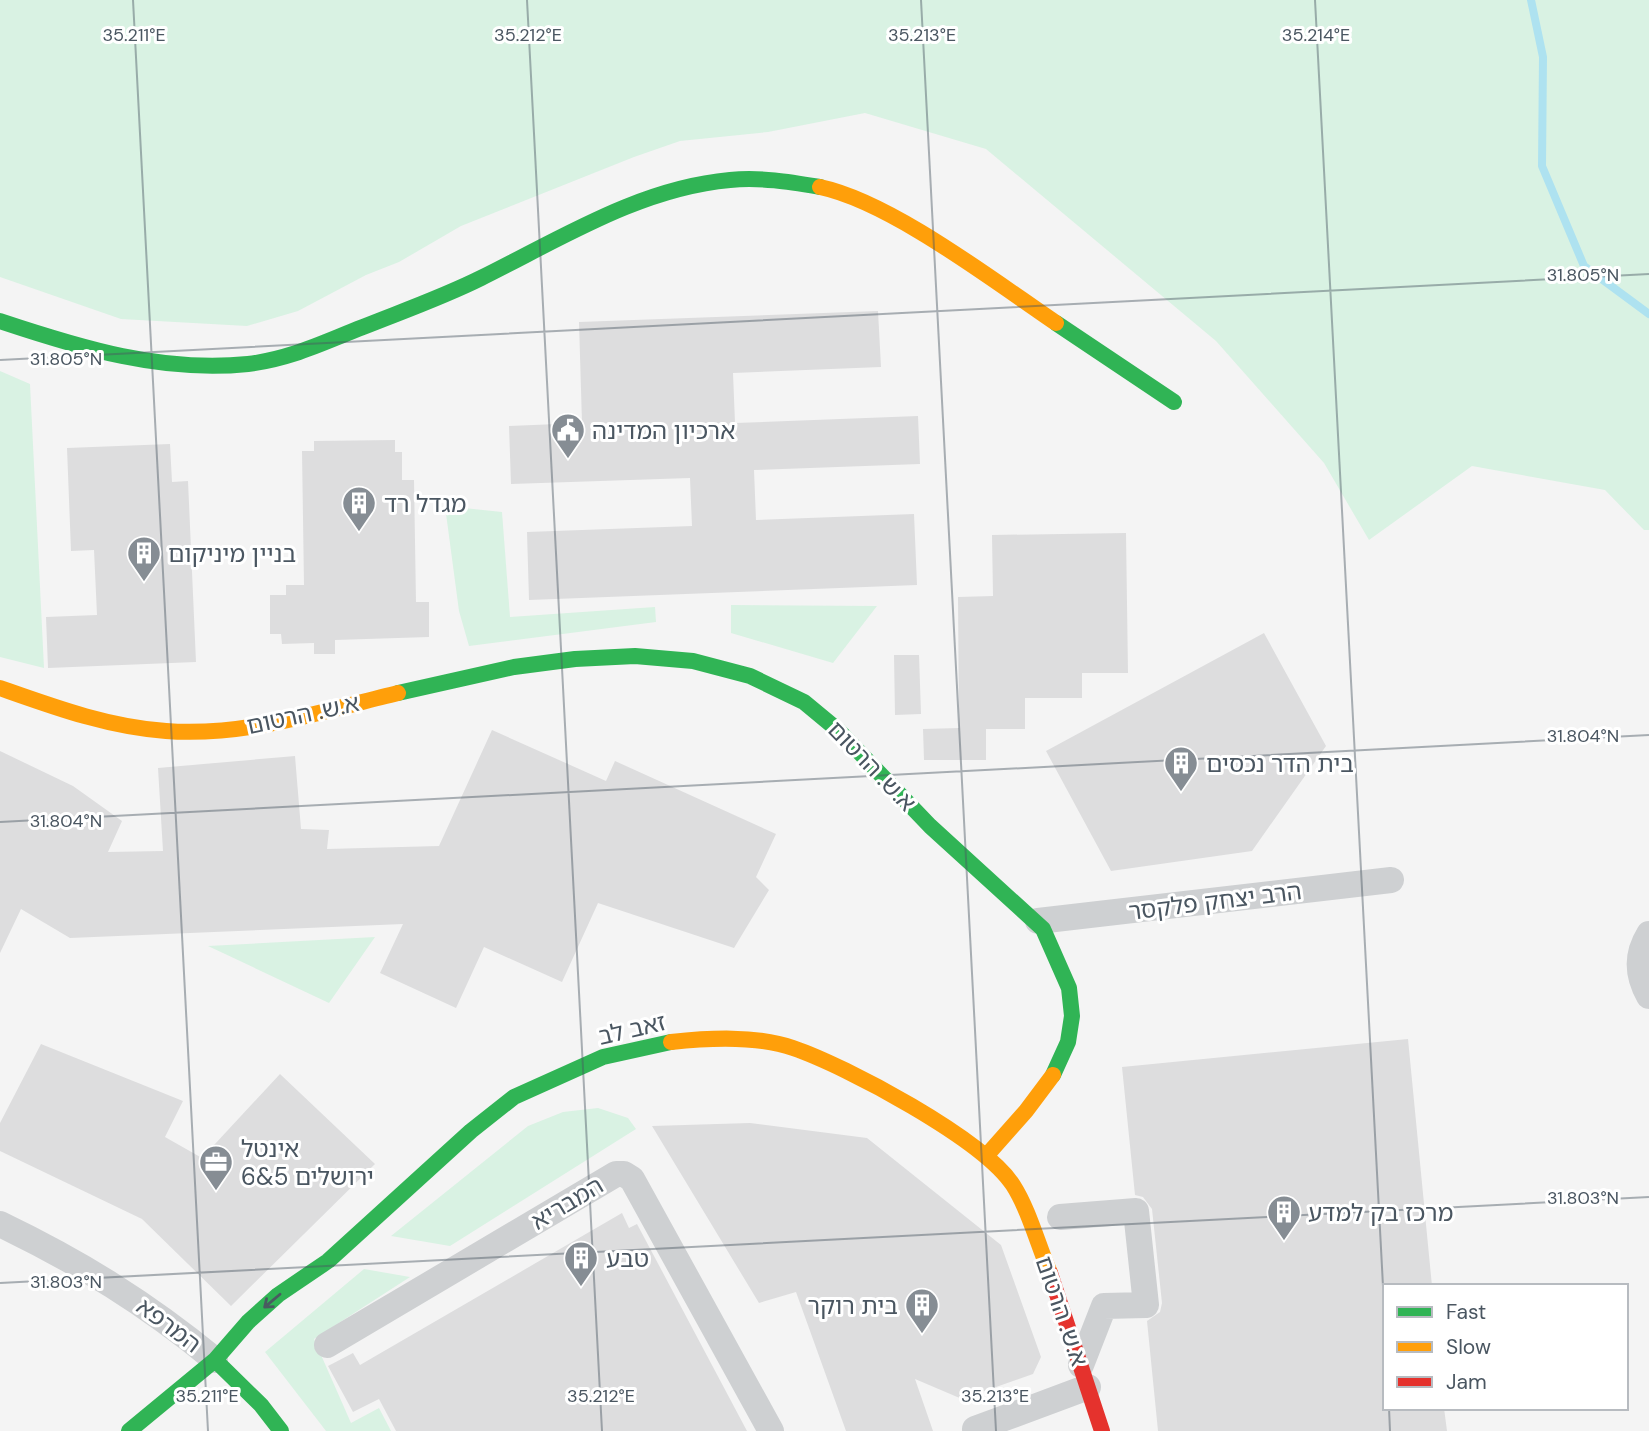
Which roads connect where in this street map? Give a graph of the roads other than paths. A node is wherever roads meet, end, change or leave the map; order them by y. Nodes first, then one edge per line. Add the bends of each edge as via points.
1 (0, 321) edge
2 (1174, 402) dead end
3 (0, 688) edge
4 (1391, 880) dead end
5 (1038, 921) junction
6 (1649, 934) edge
7 (1649, 996) edge
8 (987, 1155) junction
9 (1060, 1217) dead end
10 (0, 1224) edge
11 (328, 1261) junction
12 (308, 1295) dead end
13 (253, 1343) dead end
14 (327, 1345) dead end
15 (215, 1360) junction
16 (1084, 1376) junction
17 (975, 1429) dead end
18 (129, 1431) edge
19 (281, 1431) edge
20 (771, 1431) edge
21 (1101, 1431) edge

1 - 2 street via 101,355 147,364 201,368 292,356 476,281 644,197 689,185 774,179 824,188 870,205 988,277
3 - 5 street, א.ש. הרטום via 92,720 146,731 194,732 270,724 537,664 656,657 705,663 790,695 835,723 891,788
4 - 5 street, הרב יצחק פלקסר
5 - 8 street, א.ש. הרטום via 1068,979 1074,1014 1069,1042 1056,1074
6 - 7 street via 1638,968
8 - 11 street, זאב לב via 877,1086 790,1047 701,1039 655,1044 603,1057 514,1097
8 - 16 street, א.ש. הרטום via 1013,1185 1054,1284
9 - 16 street via 1136,1211 1146,1305 1104,1306
10 - 15 street, המרפא via 103,1277
11 - 12 street, זאב לב
11 -> 15 street, זאב לב via 254,1315
13 - 15 street, זאב לב
14 - 20 street, המבריא via 616,1174 624,1174 632,1180
15 - 18 street, זאב לב
15 - 19 street, המרפא
16 - 17 street, א.ש. הרטום
16 - 21 street, א.ש. הרטום

